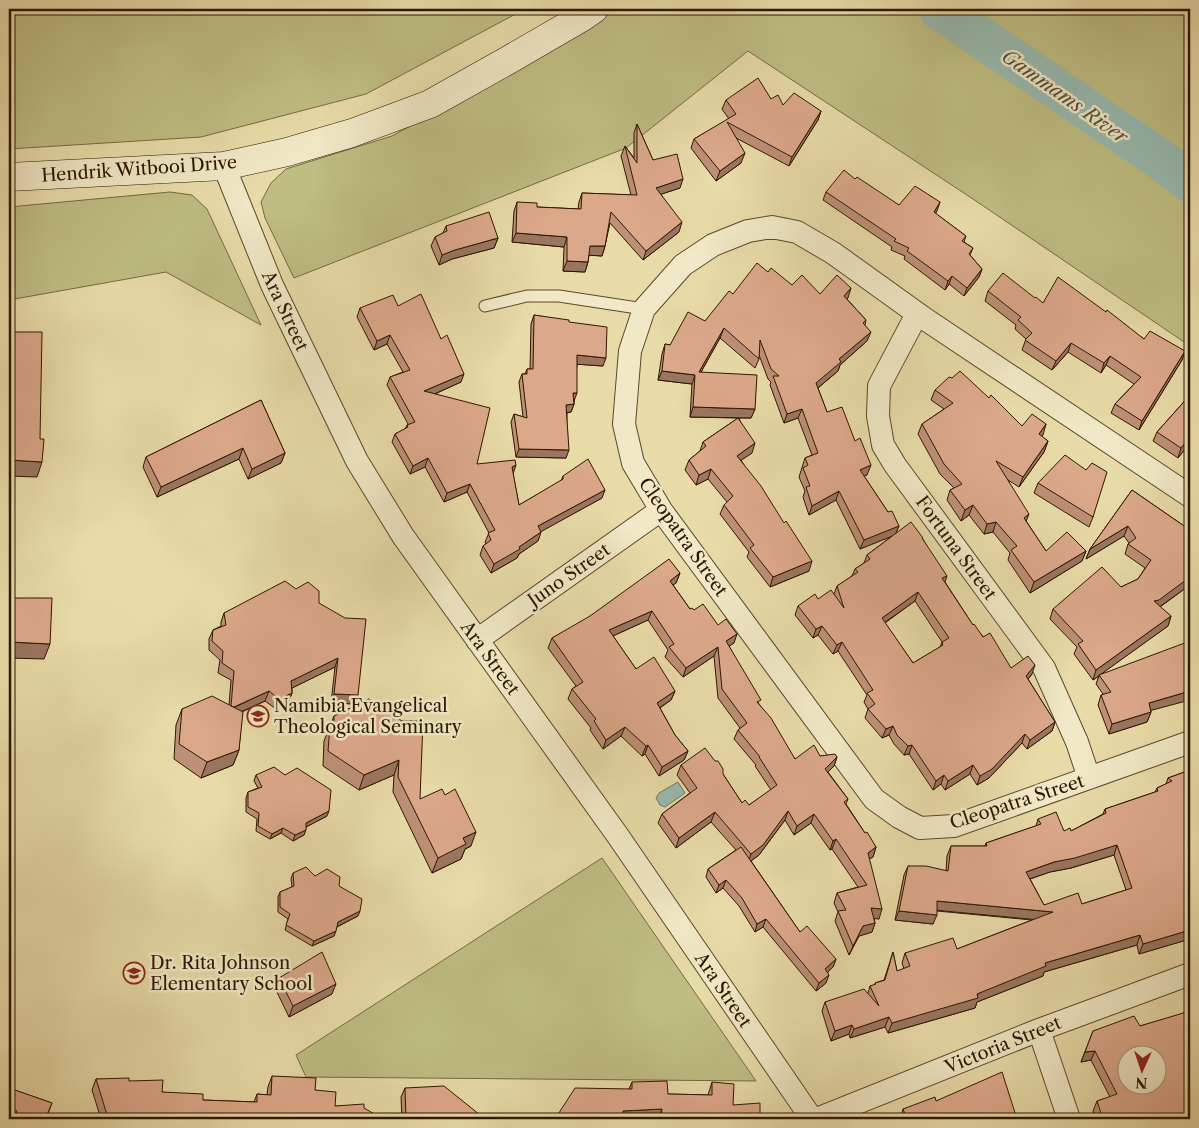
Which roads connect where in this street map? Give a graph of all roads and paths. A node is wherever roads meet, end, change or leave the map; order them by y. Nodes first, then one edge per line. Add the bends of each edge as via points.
1 (594, 9) edge
2 (224, 166) junction
3 (9, 177) edge
4 (485, 306) dead end
5 (644, 309) junction
6 (918, 314) junction
7 (1190, 496) edge
8 (661, 510) junction
9 (477, 640) junction
10 (1190, 742) edge
11 (1090, 778) junction
12 (1190, 974) edge
13 (1039, 1030) junction
14 (812, 1119) edge
15 (817, 1119) edge
16 (1069, 1119) edge

1 - 2 main road, Hendrik Witbooi Drive via 430,104 352,134
2 - 3 main road, Hendrik Witbooi Drive
2 - 9 street, Ara Street via 272,285 357,461 403,536
4 - 5 lane via 527,296 559,296
5 - 6 street, Cleopatra Street via 683,265 712,245 748,231 772,227 797,232 833,253
5 - 8 street, Cleopatra Street via 630,351 624,424 633,463
6 - 7 street, Cleopatra Street
6 - 11 street, Fortuna Street via 879,386 878,416 883,445 1044,668
8 - 9 street, Juno Street
8 - 11 street, Cleopatra Street via 874,799 899,817 920,828 954,826
9 - 14 street, Ara Street via 618,836
10 - 11 street, Cleopatra Street
12 - 13 street, Victoria Street
13 - 15 street, Victoria Street
13 - 16 street

